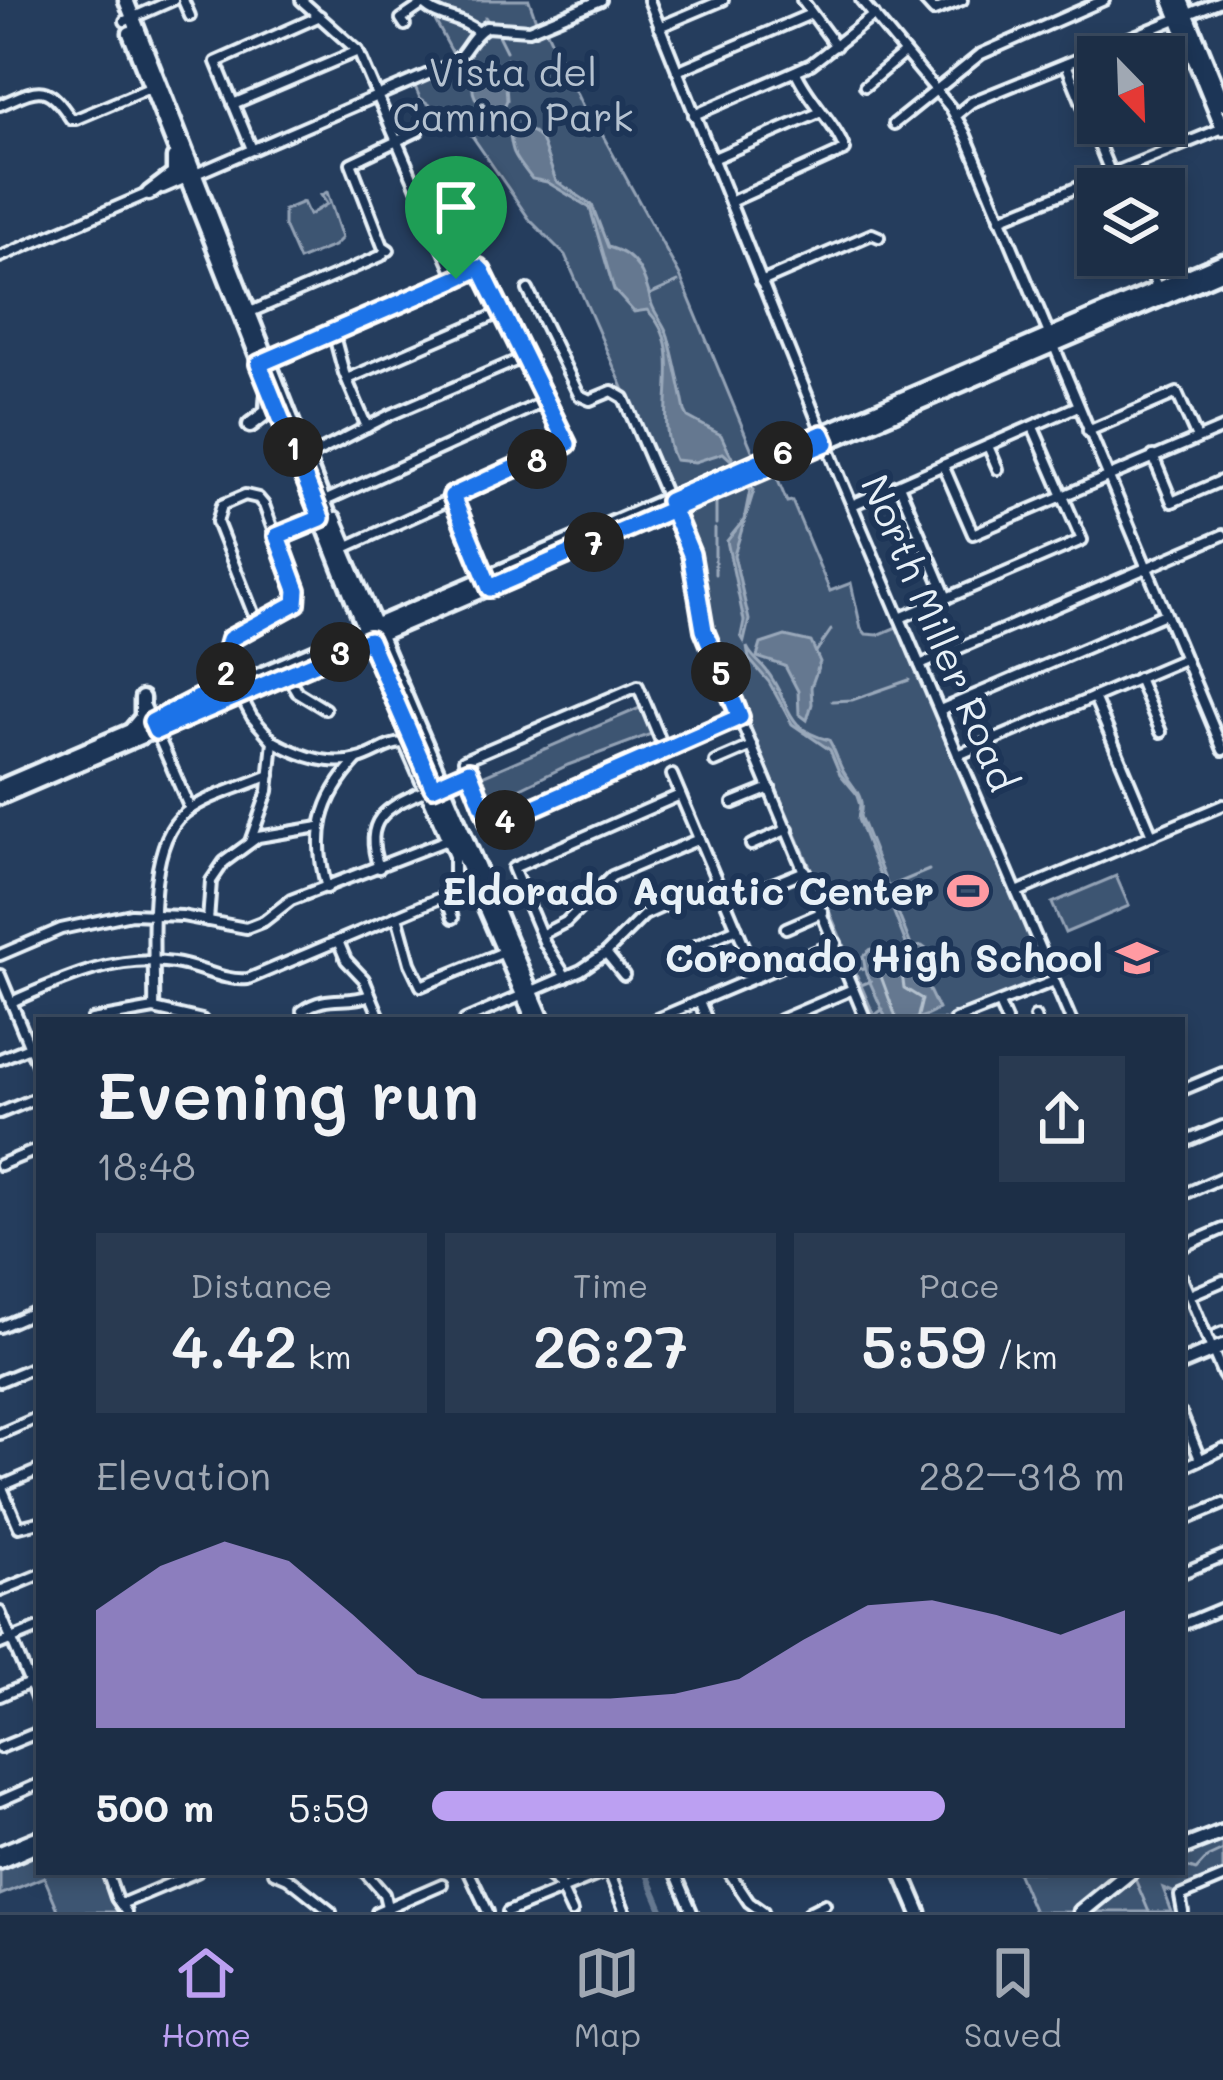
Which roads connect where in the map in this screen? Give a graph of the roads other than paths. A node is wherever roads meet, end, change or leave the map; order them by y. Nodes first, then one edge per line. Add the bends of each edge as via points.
1 (121, 0) edge
2 (172, 0) edge
3 (183, 0) edge
4 (302, 0) edge
5 (601, 0) edge
6 (649, 0) edge
7 (723, 0) edge
8 (802, 0) edge
9 (861, 0) edge
10 (924, 0) edge
11 (962, 0) edge
12 (1104, 0) edge
13 (1171, 0) edge
14 (1181, 0) edge
15 (1222, 0) edge
16 (422, 2) edge
17 (811, 14) junction
18 (320, 15) junction
19 (190, 16) dead end
20 (874, 16) junction
21 (1183, 18) junction
22 (129, 19) junction
23 (405, 25) dead end
24 (659, 27) junction
25 (478, 32) junction
26 (836, 46) junction
27 (358, 51) junction
28 (904, 53) junction
29 (1066, 64) junction
30 (677, 71) junction
31 (796, 71) junction
32 (155, 86) junction
33 (865, 86) dead end
34 (935, 91) junction
35 (378, 96) junction
36 (1223, 103) edge
37 (233, 104) junction
38 (0, 105) edge
39 (821, 112) junction
40 (953, 113) junction
41 (694, 115) junction
42 (894, 124) dead end
43 (1223, 128) edge
44 (418, 131) dead end
45 (397, 140) junction
46 (173, 145) junction
47 (252, 149) junction
48 (712, 159) junction
49 (457, 166) dead end
50 (1109, 168) edge
51 (1126, 168) edge
52 (190, 176) junction
53 (417, 187) junction
54 (1077, 188) edge
55 (149, 194) junction
56 (729, 202) junction
57 (487, 208) dead end
58 (1000, 219) junction
59 (435, 230) junction
60 (880, 237) dead end
61 (0, 257) edge
62 (1223, 261) edge
63 (1223, 272) edge
64 (1153, 276) edge
65 (456, 279) junction
66 (761, 282) junction
67 (528, 290) dead end
68 (1160, 294) junction
69 (502, 312) junction
70 (248, 313) junction
71 (333, 332) junction
72 (1050, 341) junction
73 (525, 357) junction
74 (266, 360) junction
75 (347, 380) junction
76 (267, 384) junction
77 (546, 401) junction
78 (1078, 406) junction
79 (283, 411) junction
80 (1033, 427) junction
81 (367, 428) junction
82 (1223, 428) edge
83 (1088, 431) junction
84 (288, 435) junction
85 (1197, 438) junction
86 (824, 439) junction
87 (988, 446) junction
88 (311, 455) junction
89 (1153, 456) junction
90 (944, 465) junction
91 (998, 469) dead end
92 (1107, 476) junction
93 (1223, 480) edge
94 (899, 485) junction
95 (452, 496) junction
96 (1062, 496) junction
97 (670, 505) junction
98 (852, 505) junction
99 (326, 515) junction
100 (1223, 536) edge
101 (278, 538) junction
102 (344, 546) junction
103 (1146, 569) junction
104 (488, 583) junction
105 (947, 598) junction
106 (1165, 614) junction
107 (900, 618) junction
108 (256, 623) junction
109 (372, 633) junction
110 (1184, 659) junction
111 (226, 662) junction
112 (920, 665) junction
113 (279, 670) junction
114 (1138, 678) junction
115 (238, 690) junction
116 (1094, 697) junction
117 (142, 698) joint
118 (184, 708) junction
119 (325, 709) dead end
120 (940, 711) junction
121 (740, 717) junction
122 (154, 726) junction
123 (131, 731) junction
124 (1161, 732) dead end
125 (273, 740) junction
126 (752, 746) junction
127 (1223, 749) edge
128 (665, 751) junction
129 (958, 755) junction
130 (358, 759) junction
131 (329, 761) junction
132 (715, 762) dead end
133 (469, 771) junction
134 (40, 775) junction
135 (270, 776) junction
136 (672, 776) dead end
137 (338, 780) junction
138 (433, 786) junction
139 (0, 788) edge
140 (770, 788) junction
141 (680, 795) junction
142 (0, 797) edge
143 (733, 803) dead end
144 (1223, 805) edge
145 (190, 809) junction
146 (256, 827) junction
147 (319, 827) junction
148 (788, 829) junction
149 (266, 834) junction
150 (1152, 835) junction
151 (699, 838) junction
152 (447, 840) junction
153 (250, 842) junction
154 (751, 845) dead end
155 (220, 861) junction
156 (379, 868) junction
157 (805, 871) junction
158 (229, 874) dead end
159 (478, 882) junction
160 (717, 882) junction
161 (768, 886) dead end
162 (327, 888) junction
163 (459, 890) junction
164 (1016, 892) junction
165 (445, 896) junction
166 (823, 912) junction
167 (156, 913) junction
168 (398, 916) junction
169 (452, 918) dead end
170 (208, 921) junction
171 (737, 928) junction
172 (786, 928) dead end
173 (541, 935) junction
174 (338, 941) junction
175 (836, 943) junction
176 (504, 952) junction
177 (605, 953) junction
178 (0, 955) edge
179 (675, 956) dead end
180 (155, 961) junction
181 (0, 975) edge
182 (624, 975) dead end
183 (758, 976) junction
184 (566, 977) junction
185 (1054, 981) junction
186 (853, 989) junction
187 (370, 994) junction
188 (522, 996) junction
189 (698, 1001) junction
190 (11, 1002) junction
191 (1000, 1004) junction
192 (154, 1009) junction
193 (302, 1011) dead end
194 (117, 1017) edge
195 (184, 1017) edge
196 (380, 1017) edge
197 (473, 1017) edge
198 (530, 1017) edge
199 (540, 1017) edge
200 (661, 1017) edge
201 (706, 1017) edge
202 (787, 1017) edge
203 (865, 1017) edge
204 (964, 1017) edge
205 (1005, 1017) edge
206 (1069, 1017) edge
207 (34, 1045) edge
208 (0, 1059) edge
209 (1223, 1073) edge
210 (1185, 1089) edge
211 (36, 1098) edge
212 (0, 1114) edge
213 (1223, 1126) edge
214 (1185, 1142) edge
215 (36, 1150) edge
216 (0, 1165) edge
217 (1223, 1177) edge
218 (1185, 1194) edge
219 (1223, 1229) edge
220 (1185, 1246) edge
221 (1223, 1281) edge
222 (1185, 1284) edge
223 (1190, 1295) junction
224 (36, 1311) edge
225 (0, 1327) edge
226 (1218, 1341) edge
227 (1185, 1358) edge
228 (36, 1366) edge
229 (1223, 1376) edge
230 (0, 1381) edge
231 (36, 1419) edge
232 (1185, 1422) edge
233 (0, 1434) edge
234 (1223, 1449) edge
235 (1200, 1459) junction
236 (1185, 1466) edge
237 (36, 1471) edge
238 (1, 1485) edge
239 (1223, 1504) edge
240 (1185, 1520) edge
241 (36, 1523) edge
242 (1223, 1556) edge
243 (1185, 1572) edge
244 (36, 1576) edge
245 (0, 1592) edge
246 (1223, 1608) edge
247 (0, 1612) edge
248 (1185, 1624) edge
249 (36, 1629) edge
250 (12, 1639) junction
251 (0, 1644) edge
252 (34, 1681) edge
253 (0, 1696) edge
254 (36, 1733) edge
255 (0, 1748) edge
256 (36, 1785) edge
257 (0, 1801) edge
258 (1223, 1828) edge
259 (36, 1836) edge
260 (1185, 1843) edge
261 (36, 1845) edge
262 (0, 1851) edge
263 (0, 1861) edge
264 (190, 1875) edge
265 (281, 1875) edge
266 (369, 1875) edge
267 (471, 1875) edge
268 (546, 1875) edge
269 (595, 1875) edge
270 (601, 1875) edge
271 (676, 1875) edge
272 (731, 1875) edge
273 (903, 1875) edge
274 (1126, 1875) edge
275 (109, 1877) edge
276 (1222, 1880) edge
277 (442, 1884) dead end
278 (562, 1889) junction
279 (825, 1904) dead end
280 (124, 1908) edge
281 (384, 1911) edge
282 (514, 1911) edge
283 (331, 1912) edge
284 (488, 1912) edge
285 (572, 1912) edge
286 (626, 1912) edge
287 (692, 1912) edge
288 (763, 1912) edge
289 (809, 1912) edge
290 (919, 1912) edge
291 (1081, 1912) edge
292 (1183, 1912) edge

1 - 22 main road
2 - 22 street
3 - 19 street
4 - 18 street
5 - 25 street via 529,31 495,25
6 - 24 street, North Miller Road
7 - 24 street
8 - 17 street
9 - 20 street
10 - 11 street via 934,11
12 - 34 street via 993,47
13 - 21 main road
14 - 21 main road
15 - 21 street
16 - 23 street via 401,19
16 - 25 street
17 - 26 street
17 - 30 street
18 - 27 street
18 - 37 street via 216,62
20 - 26 street
20 - 28 street
21 - 29 street
21 - 36 main road
21 - 43 main road
22 - 32 main road
24 - 30 street, North Miller Road
25 - 35 street via 462,58
26 - 31 street
27 - 35 street
27 - 37 street
28 - 33 street
28 - 34 street
29 - 40 street
29 - 50 street
30 - 41 street, North Miller Road
31 - 39 street
31 - 41 street
32 - 38 street via 76,119 46,90
32 - 46 main road
32 - 52 main road
34 - 40 street
34 - 42 street
35 - 45 street
35 - 47 street
37 - 47 street
39 - 48 street
39 - 56 street via 845,150
40 - 58 street
41 - 48 street, North Miller Road
43 - 51 street
44 - 45 street
45 - 53 street
45 - 70 street via 351,161 387,250
46 - 52 main road
46 - 55 main road via 176,172
47 - 52 street
48 - 56 street, North Miller Road
49 - 53 street
52 - 55 street
52 - 70 main road
52 - 74 main road
53 - 59 street
54 - 58 street
55 - 61 street
56 - 66 street, North Miller Road
57 - 59 street
58 - 72 street
59 - 65 street
60 - 66 street
62 - 68 main road
63 - 68 main road
64 - 68 street
65 - 69 street via 479,268
65 - 71 street
66 - 86 street, North Miller Road
67 - 97 street via 579,395 590,400 612,391 624,398
68 - 72 main road
69 - 73 street
69 - 75 street
70 - 74 main road
71 - 74 street
71 - 75 street
72 - 78 street
72 - 86 main road
73 - 77 street
73 - 81 street
74 - 76 main road
74 - 79 main road
74 - 88 street
75 - 81 street
76 - 79 main road
76 - 84 main road via 270,407 250,425 274,422
77 - 95 street via 567,446
77 - 99 street
78 - 80 street
78 - 83 street
79 - 84 main road
79 - 99 main road
80 - 87 street
80 - 96 street
81 - 88 street
82 - 85 street
83 - 85 street via 1177,393
83 - 92 street
84 - 99 main road
85 - 89 street
86 - 97 main road
86 - 98 street, North Miller Road
87 - 90 street
87 - 91 street
88 - 99 street
89 - 92 street
89 - 93 street via 1172,502
90 - 94 street
90 - 96 street via 973,534
92 - 96 street
92 - 103 street
94 - 98 street
94 - 105 street
95 - 102 street
95 - 104 street
96 - 105 street via 1082,540
97 - 104 main road
97 - 121 street via 691,554 704,630
98 - 107 street, North Miller Road
99 - 101 street
99 - 102 main road
99 - 109 main road
100 - 103 street
101 - 108 street via 297,590 290,609
101 - 108 street via 258,498 243,495 222,506 217,523
102 - 109 main road
103 - 106 street
103 - 112 street
104 - 109 main road
105 - 107 street
106 - 110 street
106 - 120 street
107 - 112 street, North Miller Road
108 - 111 street via 236,633
109 - 113 main road
109 - 138 main road
110 - 114 street
110 - 127 street
111 - 113 main road via 240,678
111 - 115 street
111 - 118 main road via 226,683
112 - 120 street, North Miller Road
113 - 115 main road
113 - 119 street via 305,700
114 - 116 street
114 - 124 street
115 - 118 main road
115 - 122 main road
115 - 125 street
116 - 129 street
116 - 150 street
117 - 122 street
117 - 123 main road via 142,717
118 - 122 main road
120 - 129 street, North Miller Road
121 - 126 street
121 - 128 street
122 - 123 main road
122 - 134 main road
122 - 145 street
123 - 134 main road
125 - 131 street
125 - 135 street
126 - 132 street
126 - 140 street
128 - 133 street via 491,826
128 - 133 street via 638,686 464,760
129 - 164 street, North Miller Road
130 - 131 street
130 - 137 street
130 - 138 street via 401,742
131 - 137 street
133 - 138 street
134 - 139 main road
134 - 142 main road
135 - 145 street
135 - 146 street
136 - 141 street
137 - 147 street
138 - 152 street
138 - 156 street via 379,817
138 - 159 main road
140 - 143 street
140 - 148 street
141 - 151 street
141 - 173 street via 513,868
144 - 150 street
145 - 167 street via 160,849
146 - 149 street
146 - 153 street
147 - 149 street
147 - 162 street
148 - 154 street
148 - 157 street
149 - 153 street
150 - 164 street
151 - 160 street
151 - 173 street via 612,876
152 - 156 street
152 - 163 street
153 - 155 street
155 - 158 street
155 - 170 street
156 - 162 street
157 - 161 street
157 - 166 street
159 - 163 street
159 - 176 main road
159 - 188 main road
160 - 171 street
160 - 177 street via 644,915
162 - 170 street via 246,928
163 - 165 street
164 - 185 street, North Miller Road
165 - 168 street
165 - 169 street
166 - 172 street
166 - 175 street
167 - 170 street
167 - 178 street via 87,921
167 - 180 street
168 - 174 street
168 - 176 street via 421,986
171 - 179 street
171 - 183 street
173 - 184 street
174 - 180 street via 241,980
174 - 187 street
175 - 183 street
175 - 186 street
176 - 188 main road
177 - 182 street
177 - 184 street
180 - 190 street via 83,971
180 - 192 street
181 - 190 street
183 - 189 street
184 - 188 street
185 - 191 street
185 - 206 street, North Miller Road
186 - 202 street
186 - 203 street
187 - 193 street via 328,998
187 - 196 street
188 - 197 street
188 - 198 main road
188 - 199 main road
189 - 200 street
189 - 201 street
190 - 207 street
191 - 204 street
191 - 205 street
192 - 194 street
192 - 195 street
207 - 208 street
209 - 210 street
211 - 212 street
213 - 214 street
215 - 216 street
217 - 218 street
219 - 220 street
221 - 223 street
222 - 223 street
223 - 226 street
224 - 225 street
226 - 227 main road
226 - 229 street
228 - 230 street
231 - 233 street
232 - 235 street
234 - 235 street
235 - 236 street
237 - 238 street
238 - 241 street via 21,1528
239 - 240 street
242 - 243 street
244 - 245 street
246 - 248 street
247 - 250 street
249 - 250 street
250 - 251 street
250 - 252 street
252 - 253 street
254 - 255 street
256 - 257 street
258 - 260 main road
259 - 262 street
261 - 263 main road
264 - 280 street
265 - 283 street
266 - 281 street via 384,1894
267 - 284 street
268 - 278 street
269 - 278 street
270 - 286 street
271 - 287 street
272 - 288 street
273 - 290 main road
274 - 291 main road
275 - 280 street
276 - 292 street via 1178,1899
277 - 281 street
278 - 282 street
278 - 285 street
279 - 289 street

